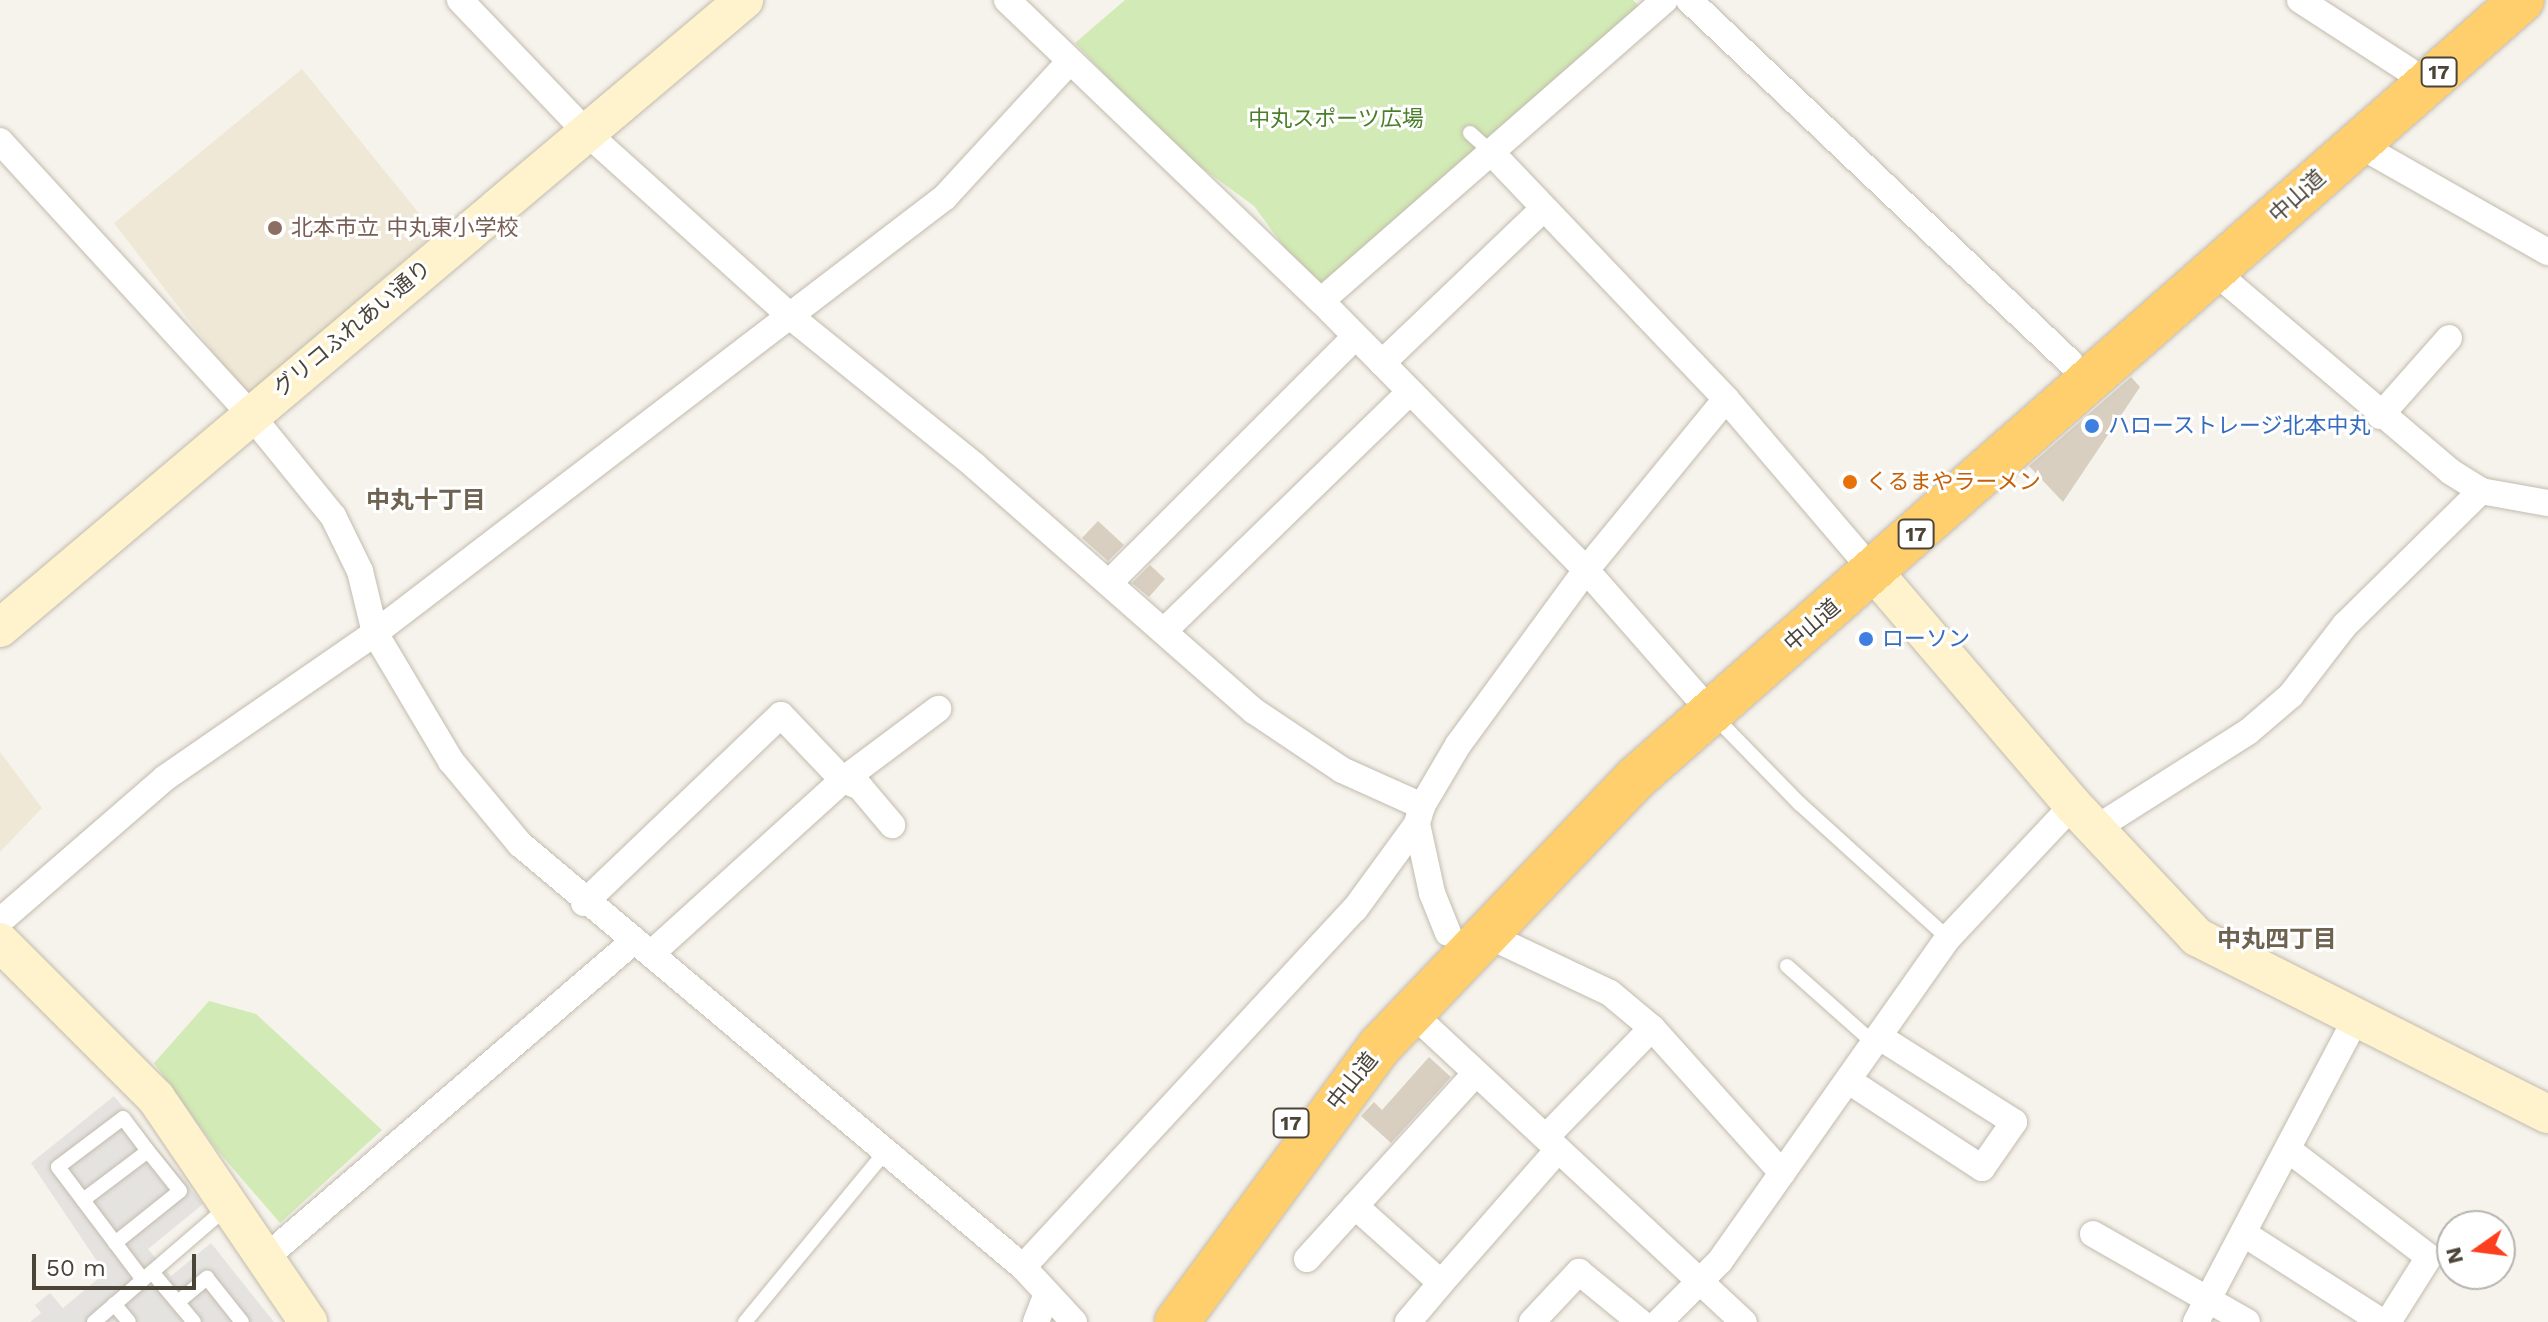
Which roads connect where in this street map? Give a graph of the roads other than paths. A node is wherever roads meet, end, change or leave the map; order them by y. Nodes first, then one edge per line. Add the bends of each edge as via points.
1 (460, 0) edge
2 (744, 0) edge
3 (1007, 0) edge
4 (1665, 0) edge
5 (1689, 0) edge
6 (2300, 0) edge
7 (2487, 0) edge
8 (2522, 0) edge
9 (1069, 62) junction
10 (2408, 70) junction
11 (587, 133) junction
12 (1470, 133) dead end
13 (0, 141) edge
14 (2356, 143) junction
15 (1491, 152) junction
16 (1543, 209) junction
17 (2548, 252) edge
18 (2214, 271) junction
19 (1321, 301) junction
20 (790, 316) junction
21 (1355, 337) junction
22 (2449, 338) dead end
23 (2070, 362) junction
24 (1382, 363) junction
25 (1410, 392) junction
26 (1726, 399) junction
27 (250, 414) junction
28 (2380, 416) junction
29 (2481, 491) junction
30 (2548, 503) edge
31 (1864, 561) junction
32 (1586, 570) junction
33 (1109, 583) junction
34 (0, 628) edge
35 (1164, 631) junction
36 (375, 633) junction
37 (1703, 703) junction
38 (938, 709) dead end
39 (843, 780) junction
40 (1420, 815) junction
41 (2084, 817) junction
42 (892, 825) dead end
43 (584, 903) junction
44 (0, 921) edge
45 (1466, 933) junction
46 (1948, 938) junction
47 (0, 942) edge
48 (643, 946) junction
49 (1787, 966) dead end
50 (1411, 1012) junction
51 (2356, 1019) junction
52 (1652, 1028) junction
53 (1878, 1042) junction
54 (1476, 1073) junction
55 (1849, 1081) junction
56 (2548, 1114) edge
57 (1552, 1144) junction
58 (887, 1150) junction
59 (148, 1151) junction
60 (2290, 1151) junction
61 (1782, 1173) junction
62 (83, 1200) junction
63 (228, 1206) junction
64 (1355, 1206) junction
65 (2093, 1234) dead end
66 (2246, 1235) junction
67 (115, 1243) junction
68 (264, 1259) junction
69 (1307, 1259) dead end
70 (1023, 1267) junction
71 (147, 1276) junction
72 (1698, 1279) junction
73 (1441, 1283) junction
74 (1047, 1293) junction
75 (2209, 1298) junction
76 (178, 1302) junction
77 (114, 1304) junction
78 (94, 1322) edge
79 (129, 1322) edge
80 (194, 1322) edge
81 (242, 1322) edge
82 (308, 1322) edge
83 (745, 1322) edge
84 (1036, 1322) edge
85 (1074, 1322) edge
86 (1143, 1322) edge
87 (1177, 1322) edge
88 (1408, 1322) edge
89 (1532, 1322) edge
90 (1640, 1322) edge
91 (1659, 1322) edge
92 (1744, 1322) edge
93 (2196, 1322) edge
94 (2247, 1322) edge
95 (2385, 1322) edge

1 - 11 street
2 - 11 street, グリコふれあい通り
3 - 9 street
4 - 15 street
5 - 23 street
6 - 10 street
7 - 10 highway, 中山道 / 17
8 - 14 highway, 中山道 / 17
9 - 19 street
9 - 20 street via 945,197
10 - 23 highway, 中山道 / 17
11 - 20 street
11 - 27 street, グリコふれあい通り
12 - 15 lane
13 - 27 street
14 - 17 street
14 - 18 highway, 中山道 / 17
15 - 16 street
15 - 19 street
16 - 24 street
16 - 26 street
18 - 28 street
18 - 31 highway, 中山道 / 17
19 - 21 street
20 - 33 street
20 - 36 street
21 - 24 street
21 - 33 street
22 - 28 street
23 - 31 highway, 中山道 / 17
24 - 25 street
25 - 32 street
25 - 35 street
26 - 31 street
26 - 32 street
27 - 34 street, グリコふれあい通り
27 - 36 street via 333,516 360,571
28 - 29 street
29 - 30 street
29 - 41 street via 2345,625 2291,695 2248,732
31 - 37 highway, 中山道 / 17
31 - 41 street
32 - 37 street
32 - 40 street via 1458,745
33 - 35 street
35 - 40 street via 1254,711
36 - 43 street via 451,761 520,844
36 - 44 street via 165,778
37 - 45 highway, 中山道 / 17 via 1572,805
37 - 46 lane via 1800,804
38 - 39 street
39 - 42 street via 860,787
39 - 43 street via 781,715
39 - 48 street
40 - 45 street via 1432,893
40 - 70 street via 1355,909
41 - 46 street
41 - 51 street via 2197,937
43 - 48 street
45 - 50 highway, 中山道 / 17
45 - 52 street via 1610,993
45 - 86 highway, 中山道 / 17 via 1356,1034
46 - 53 street
47 - 63 street via 156,1098
48 - 58 street
48 - 68 street
49 - 53 lane
50 - 54 street
50 - 87 highway, 中山道 / 17 via 1323,1117
51 - 56 street
51 - 60 street
52 - 57 street
52 - 61 street
53 - 55 street
53 - 55 street via 2014,1122 1982,1168
54 - 57 street
54 - 64 street
55 - 61 street
57 - 72 street
57 - 73 street
58 - 70 street
58 - 83 lane
59 - 62 lane
59 - 62 lane via 123,1118 58,1167
59 - 67 lane via 180,1191
60 - 66 street
60 - 95 street via 2429,1257
61 - 72 street via 1720,1261
62 - 67 lane
63 - 68 street
63 - 71 lane
64 - 69 street
64 - 73 street
65 - 75 street
66 - 75 street
66 - 95 street
67 - 71 lane
68 - 82 street
70 - 74 street
71 - 76 lane
71 - 77 lane
72 - 91 street
72 - 92 street
73 - 88 street
74 - 84 street
74 - 85 street
75 - 93 street
75 - 94 street
76 - 80 lane
76 - 81 lane via 207,1278
77 - 78 lane
77 - 79 lane
89 - 90 street via 1579,1272

